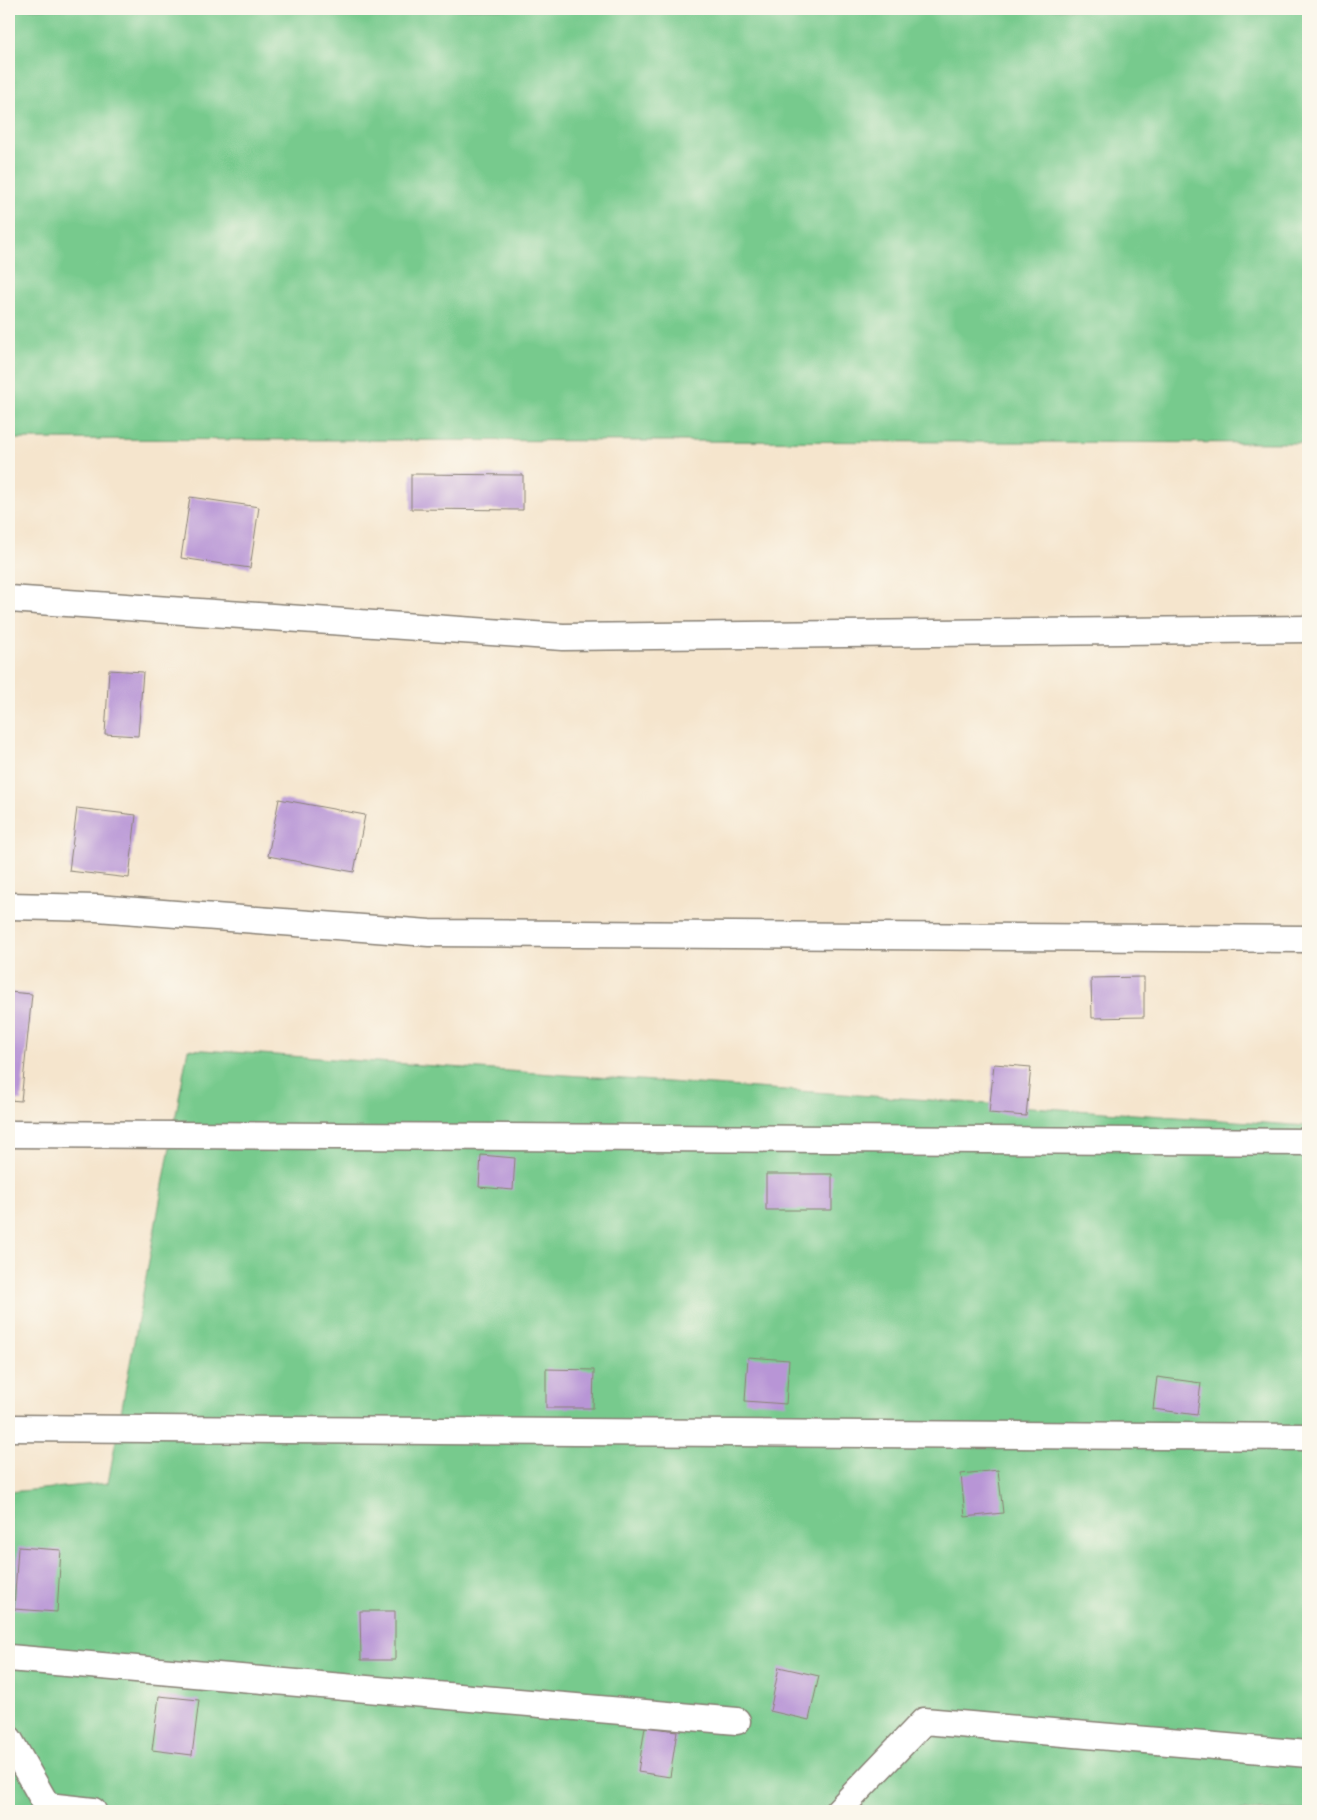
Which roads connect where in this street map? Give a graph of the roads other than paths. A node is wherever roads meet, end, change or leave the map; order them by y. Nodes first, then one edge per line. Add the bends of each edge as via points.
1 (9, 600) edge
2 (1308, 629) edge
3 (9, 906) edge
4 (1308, 939) edge
5 (9, 1134) edge
6 (1308, 1142) edge
7 (9, 1428) edge
8 (1308, 1437) edge
9 (9, 1658) edge
10 (737, 1721) dead end
11 (9, 1739) edge
12 (1308, 1754) edge
13 (48, 1809) edge
14 (92, 1811) edge
15 (838, 1811) edge

1 - 2 street via 563,637
3 - 4 street via 97,908 429,933
5 - 6 street
7 - 8 street
9 - 10 street
11 - 13 street
12 - 15 street via 924,1721
13 - 14 street

